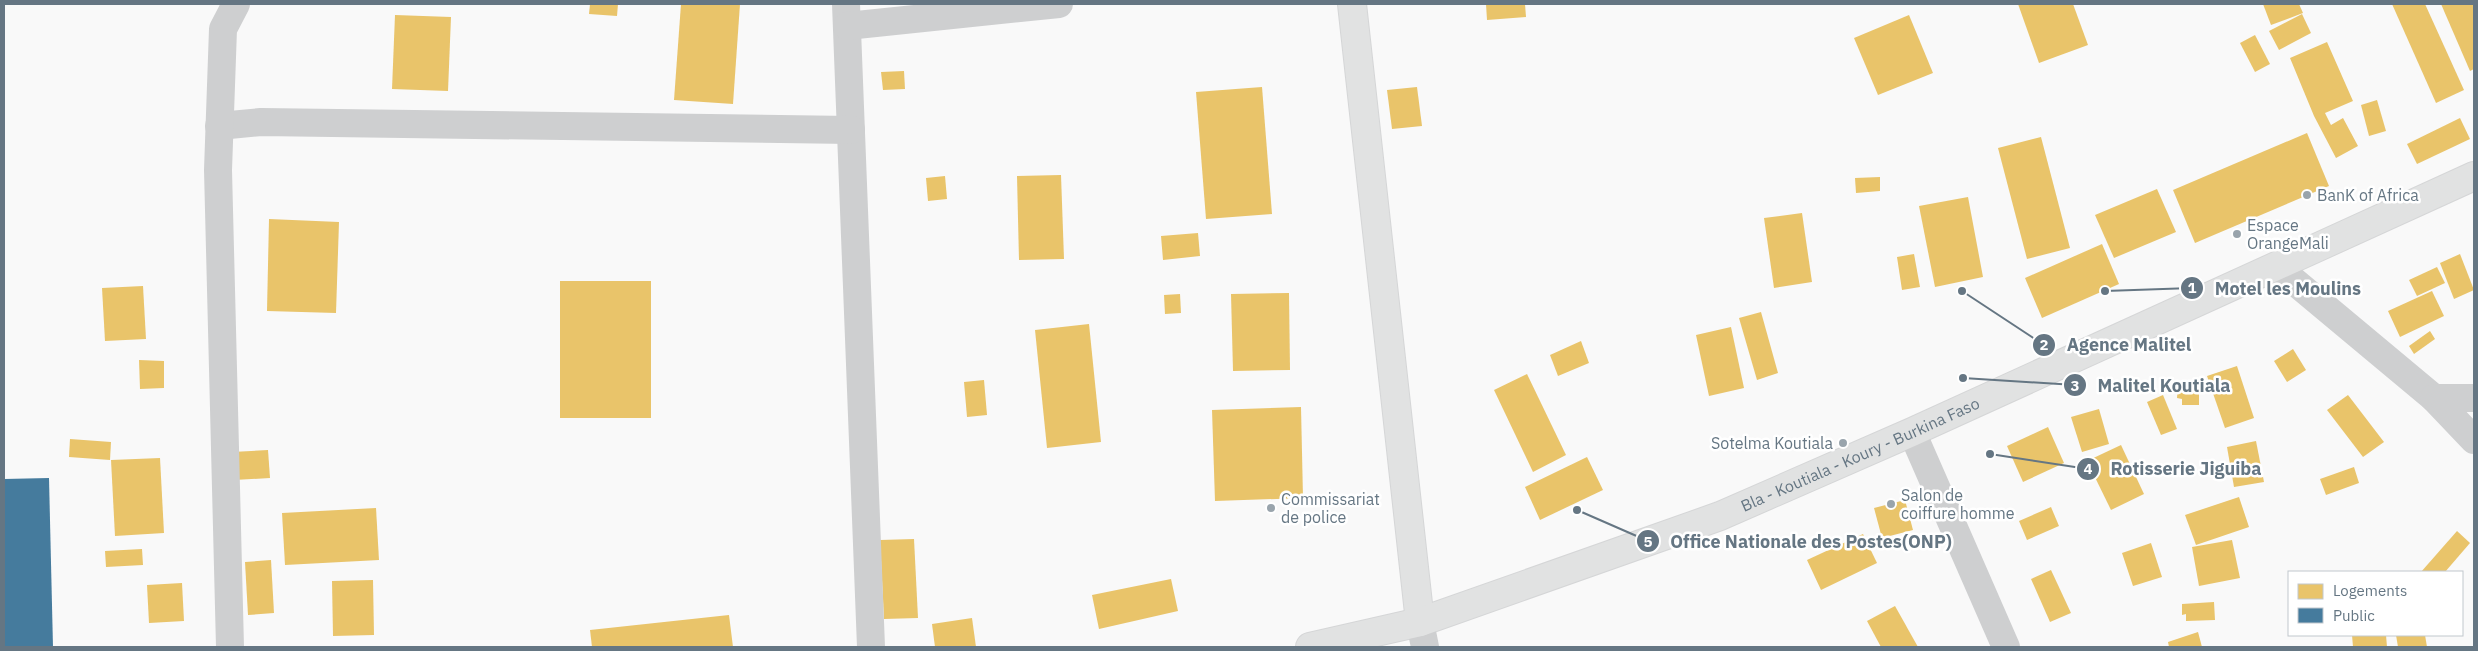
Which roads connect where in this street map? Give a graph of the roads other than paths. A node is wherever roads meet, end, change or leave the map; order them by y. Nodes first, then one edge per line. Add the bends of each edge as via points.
1 (236, 4) edge
2 (1059, 4) edge
3 (1352, 4) edge
4 (847, 15) edge
5 (219, 126) junction
6 (852, 130) junction
7 (2474, 176) edge
8 (2277, 268) junction
9 (2434, 398) junction
10 (2474, 398) edge
11 (1912, 432) junction
12 (2474, 440) edge
13 (1423, 635) edge
14 (230, 647) edge
15 (871, 647) edge
16 (1310, 647) edge
17 (2006, 647) edge

1 - 5 street via 223,30
2 - 4 street
3 - 13 main road
4 - 6 street
5 - 6 street via 261,122
5 - 14 street
6 - 15 street
7 - 8 main road, Bla - Koutiala - Koury - Burkina Faso
8 - 9 street
8 - 11 main road, Bla - Koutiala - Koury - Burkina Faso
9 - 10 street
9 - 12 street
11 - 13 main road, Bla - Koutiala - Koury - Burkina Faso via 1720,516
11 - 17 street
13 - 16 main road, Bla - Koutiala - Koury - Burkina Faso

